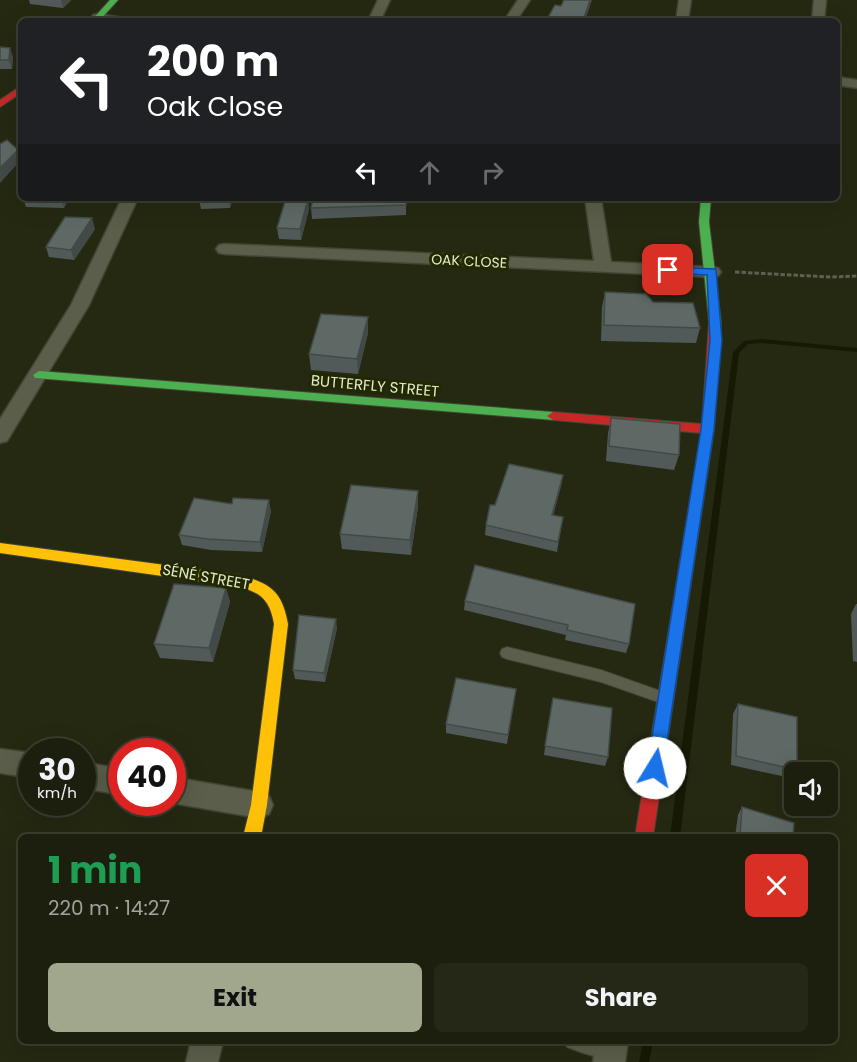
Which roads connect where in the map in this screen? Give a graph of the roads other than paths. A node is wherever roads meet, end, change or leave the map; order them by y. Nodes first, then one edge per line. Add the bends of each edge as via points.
1 (114, 0) edge
2 (384, 0) edge
3 (524, 0) edge
4 (685, 0) edge
5 (820, 0) edge
6 (98, 18) edge
7 (375, 18) edge
8 (512, 18) edge
9 (682, 18) edge
10 (818, 18) edge
11 (840, 81) edge
12 (857, 84) edge
13 (18, 91) edge
14 (0, 104) edge
15 (129, 201) edge
16 (593, 201) edge
17 (706, 201) edge
18 (225, 249) dead end
19 (603, 267) junction
20 (712, 272) junction
21 (39, 375) junction
22 (708, 429) junction
23 (0, 436) edge
24 (0, 548) edge
25 (507, 652) dead end
26 (666, 699) junction
27 (0, 761) edge
28 (18, 764) edge
29 (186, 792) edge
30 (259, 805) junction
31 (253, 834) edge
32 (644, 834) edge
33 (206, 1044) edge
34 (584, 1044) edge
35 (611, 1051) edge
36 (202, 1062) edge

1 - 6 street
2 - 7 street
3 - 8 street
4 - 9 street
5 - 10 street
11 - 12 street
13 - 14 street
15 - 21 street via 102,262
16 - 19 street
17 - 20 street
18 - 19 street, OAK CLOSE
19 - 20 street, OAK CLOSE
20 - 22 street via 716,340
21 - 22 street, BUTTERFLY STREET
21 - 23 street
22 - 26 street
24 - 30 street, SÉNÉ STREET via 183,572 251,584 274,596 281,624
25 - 26 lane via 601,676
26 - 32 street
27 - 28 street
29 - 30 street
30 - 31 street, SÉNÉ STREET
33 - 36 street
34 - 35 lane

